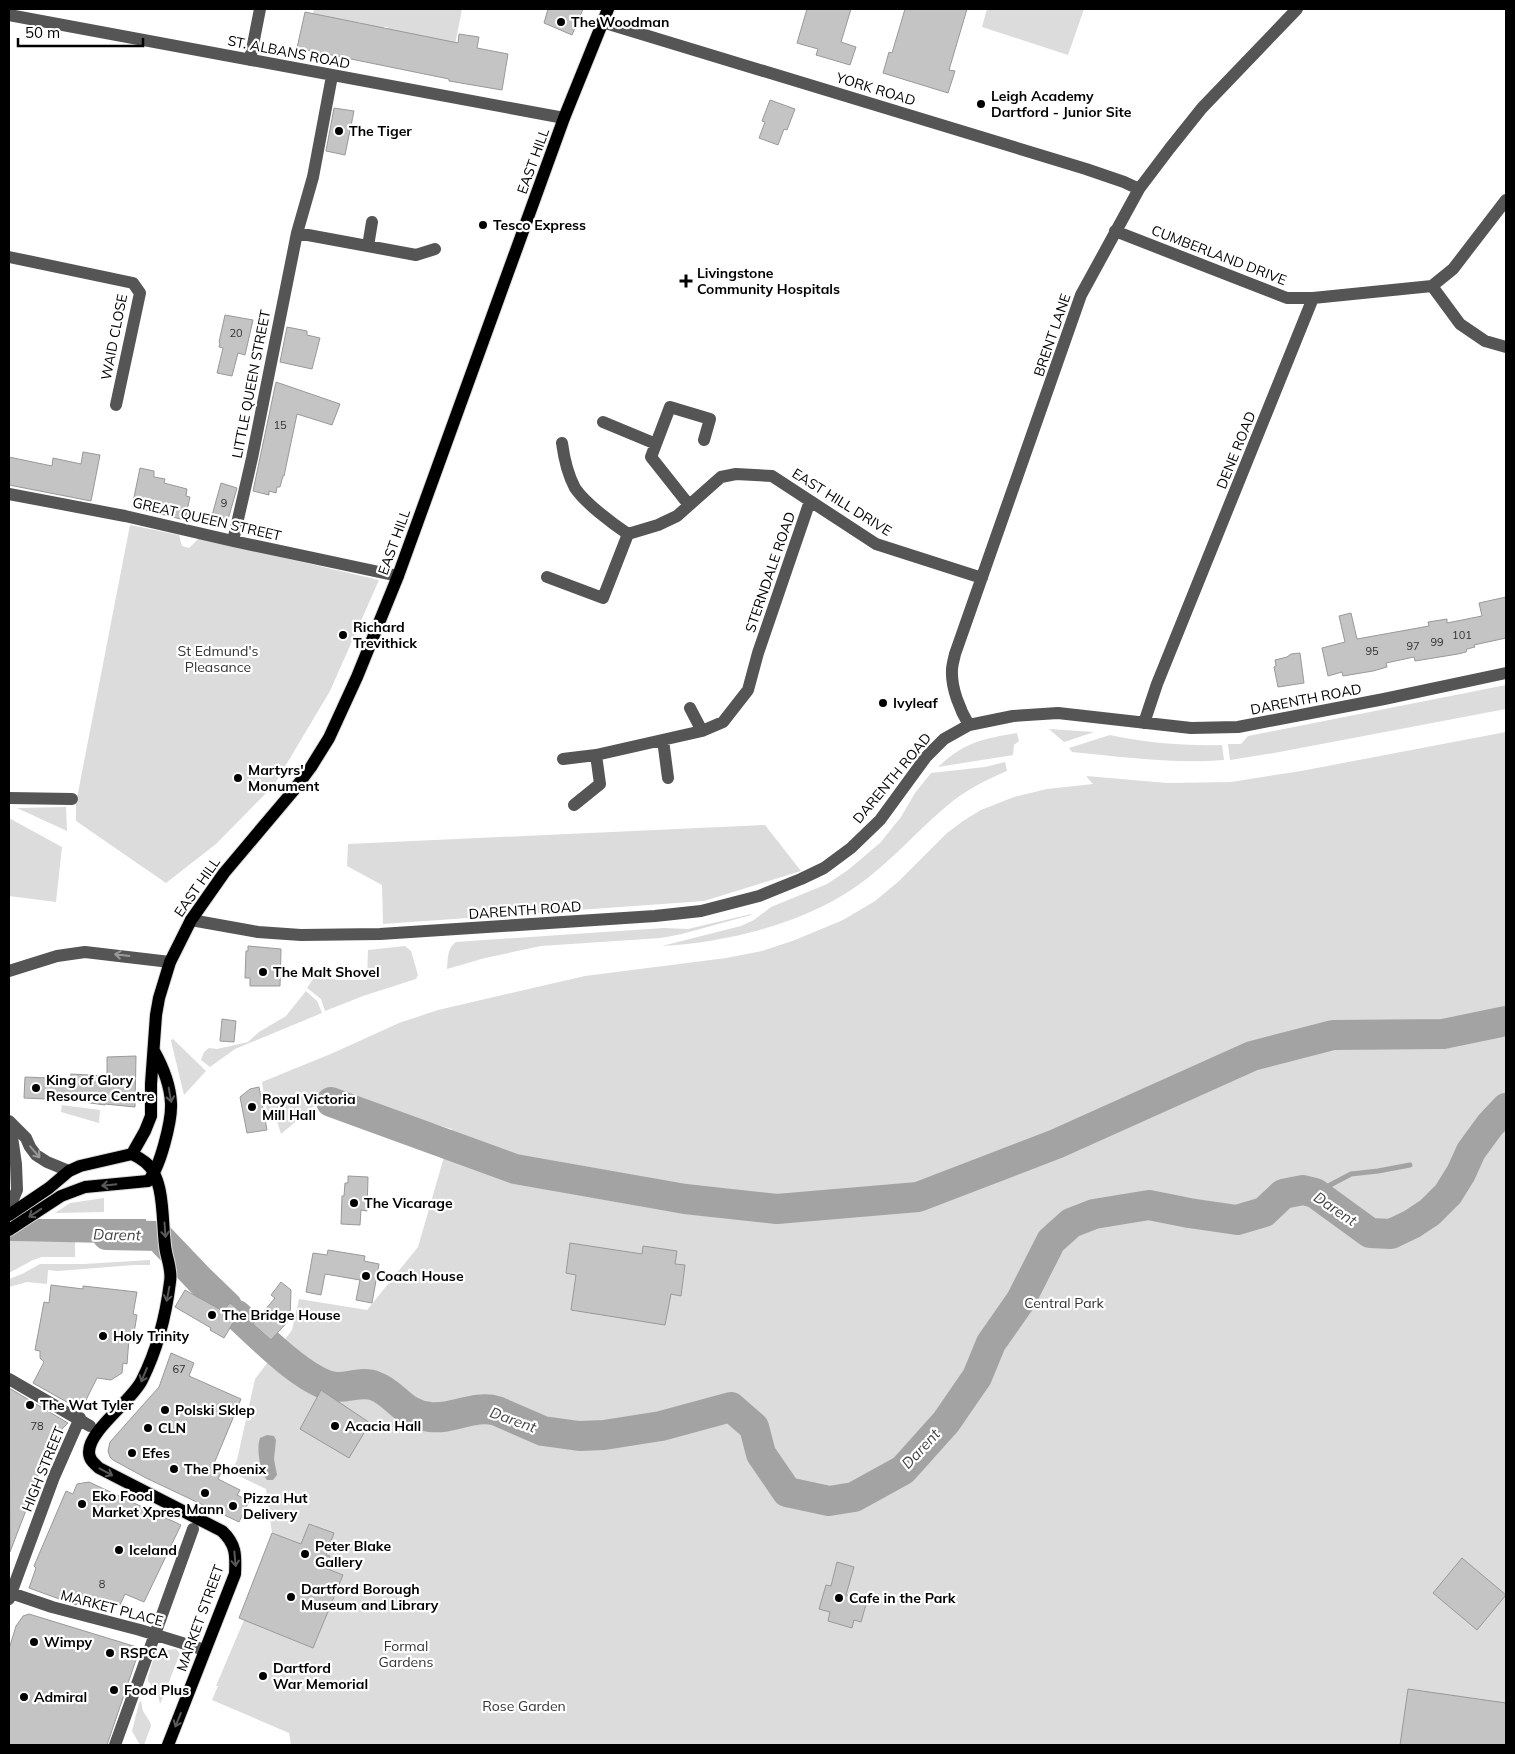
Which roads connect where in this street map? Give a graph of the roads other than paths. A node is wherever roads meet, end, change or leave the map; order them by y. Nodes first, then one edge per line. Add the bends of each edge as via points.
1 (260, 9) edge
2 (608, 9) edge
3 (1297, 9) edge
4 (9, 15) edge
5 (602, 22) junction
6 (250, 60) junction
7 (332, 76) junction
8 (564, 118) junction
9 (1139, 189) junction
10 (1506, 200) edge
11 (372, 222) dead end
12 (1115, 231) junction
13 (297, 233) junction
14 (368, 246) junction
15 (435, 249) dead end
16 (9, 257) edge
17 (1432, 286) junction
18 (1314, 298) junction
19 (1506, 347) edge
20 (116, 405) dead end
21 (604, 422) dead end
22 (704, 440) dead end
23 (562, 443) dead end
24 (656, 444) junction
25 (9, 494) edge
26 (810, 501) junction
27 (688, 504) junction
28 (628, 534) junction
29 (233, 541) junction
30 (398, 576) junction
31 (547, 577) dead end
32 (982, 578) junction
33 (1506, 673) edge
34 (690, 708) dead end
35 (1144, 723) junction
36 (969, 725) junction
37 (702, 731) junction
38 (663, 740) junction
39 (596, 755) junction
40 (564, 759) dead end
41 (668, 778) dead end
42 (9, 798) edge
43 (72, 799) dead end
44 (574, 806) dead end
45 (191, 920) junction
46 (170, 962) junction
47 (9, 971) edge
48 (154, 1051) junction
49 (9, 1122) edge
50 (132, 1154) junction
51 (68, 1171) junction
52 (154, 1174) junction
53 (9, 1209) edge
54 (9, 1214) edge
55 (9, 1230) edge
56 (9, 1378) edge
57 (89, 1426) junction
58 (193, 1529) dead end
59 (10, 1596) edge
60 (155, 1634) junction
61 (206, 1650) junction
62 (115, 1745) edge
63 (168, 1745) edge

1 - 6 street
2 - 5 main road, EAST HILL
3 - 9 street, BRENT LANE via 1202,108
4 - 6 street, ST. ALBANS ROAD
5 - 8 main road, EAST HILL
5 - 9 street, YORK ROAD via 1077,166
6 - 7 street, ST. ALBANS ROAD
7 - 8 street, ST. ALBANS ROAD
7 - 13 street, LITTLE QUEEN STREET via 313,177
8 - 30 main road, EAST HILL
9 - 12 street, BRENT LANE
10 - 17 street via 1453,269
11 - 14 street
12 - 18 street, CUMBERLAND DRIVE via 1287,298
12 - 32 street, BRENT LANE via 1081,295
13 - 14 street
13 - 29 street, LITTLE QUEEN STREET
14 - 15 street via 416,255
16 - 20 street, WAID CLOSE via 133,283 140,293
17 - 18 street
17 - 19 street via 1460,324 1485,341
18 - 35 street, DENE ROAD
21 - 24 street
22 - 24 street via 710,419 670,408
23 - 28 street via 564,458 576,488
24 - 27 street via 651,457
25 - 29 street, GREAT QUEEN STREET
26 - 27 street, EAST HILL DRIVE via 772,476 736,474 721,477
26 - 32 street, EAST HILL DRIVE via 876,544
26 - 37 street, STERNDALE ROAD via 748,690 723,722
27 - 28 street via 677,516
28 - 31 street via 603,598
29 - 30 street, GREAT QUEEN STREET
30 - 45 main road, EAST HILL via 329,738 294,790 240,852
32 - 36 street, BRENT LANE via 952,669 956,693
33 - 35 street, DARENTH ROAD via 1238,727 1191,728
34 - 37 street
35 - 36 street, DARENTH ROAD via 1058,713 1013,716
36 - 45 street, DARENTH ROAD via 944,739 926,757 880,820 824,868 758,896 700,911 380,934 258,932
37 - 38 street, STERNDALE ROAD
38 - 39 street, STERNDALE ROAD
38 - 41 street
39 - 40 street, STERNDALE ROAD
39 - 44 street via 600,784
42 - 43 street
45 - 46 main road, EAST HILL
46 -> 47 street via 85,952 58,956
46 - 48 main road, EAST HILL via 159,998
48 - 50 main road, EAST HILL via 151,1116
48 -> 52 main road, EAST HILL via 164,1070 172,1105 165,1142
49 -> 51 street via 26,1138 36,1155
49 - 53 street via 17,1190
50 - 51 main road
50 - 52 main road via 146,1162
51 - 54 main road via 49,1188
52 -> 55 main road via 148,1181 85,1187 62,1196
52 -> 57 main road, HIGH STREET via 163,1208 166,1252 171,1268 161,1329 142,1382
56 - 57 street
57 - 59 street, HIGH STREET via 54,1477
57 -> 61 main road, MARKET STREET via 89,1453 98,1468 222,1531 230,1539 236,1556 235,1574
58 - 60 street
59 - 60 street, MARKET PLACE
60 - 61 street, MARKET PLACE
60 - 62 street
61 -> 63 main road, MARKET STREET

